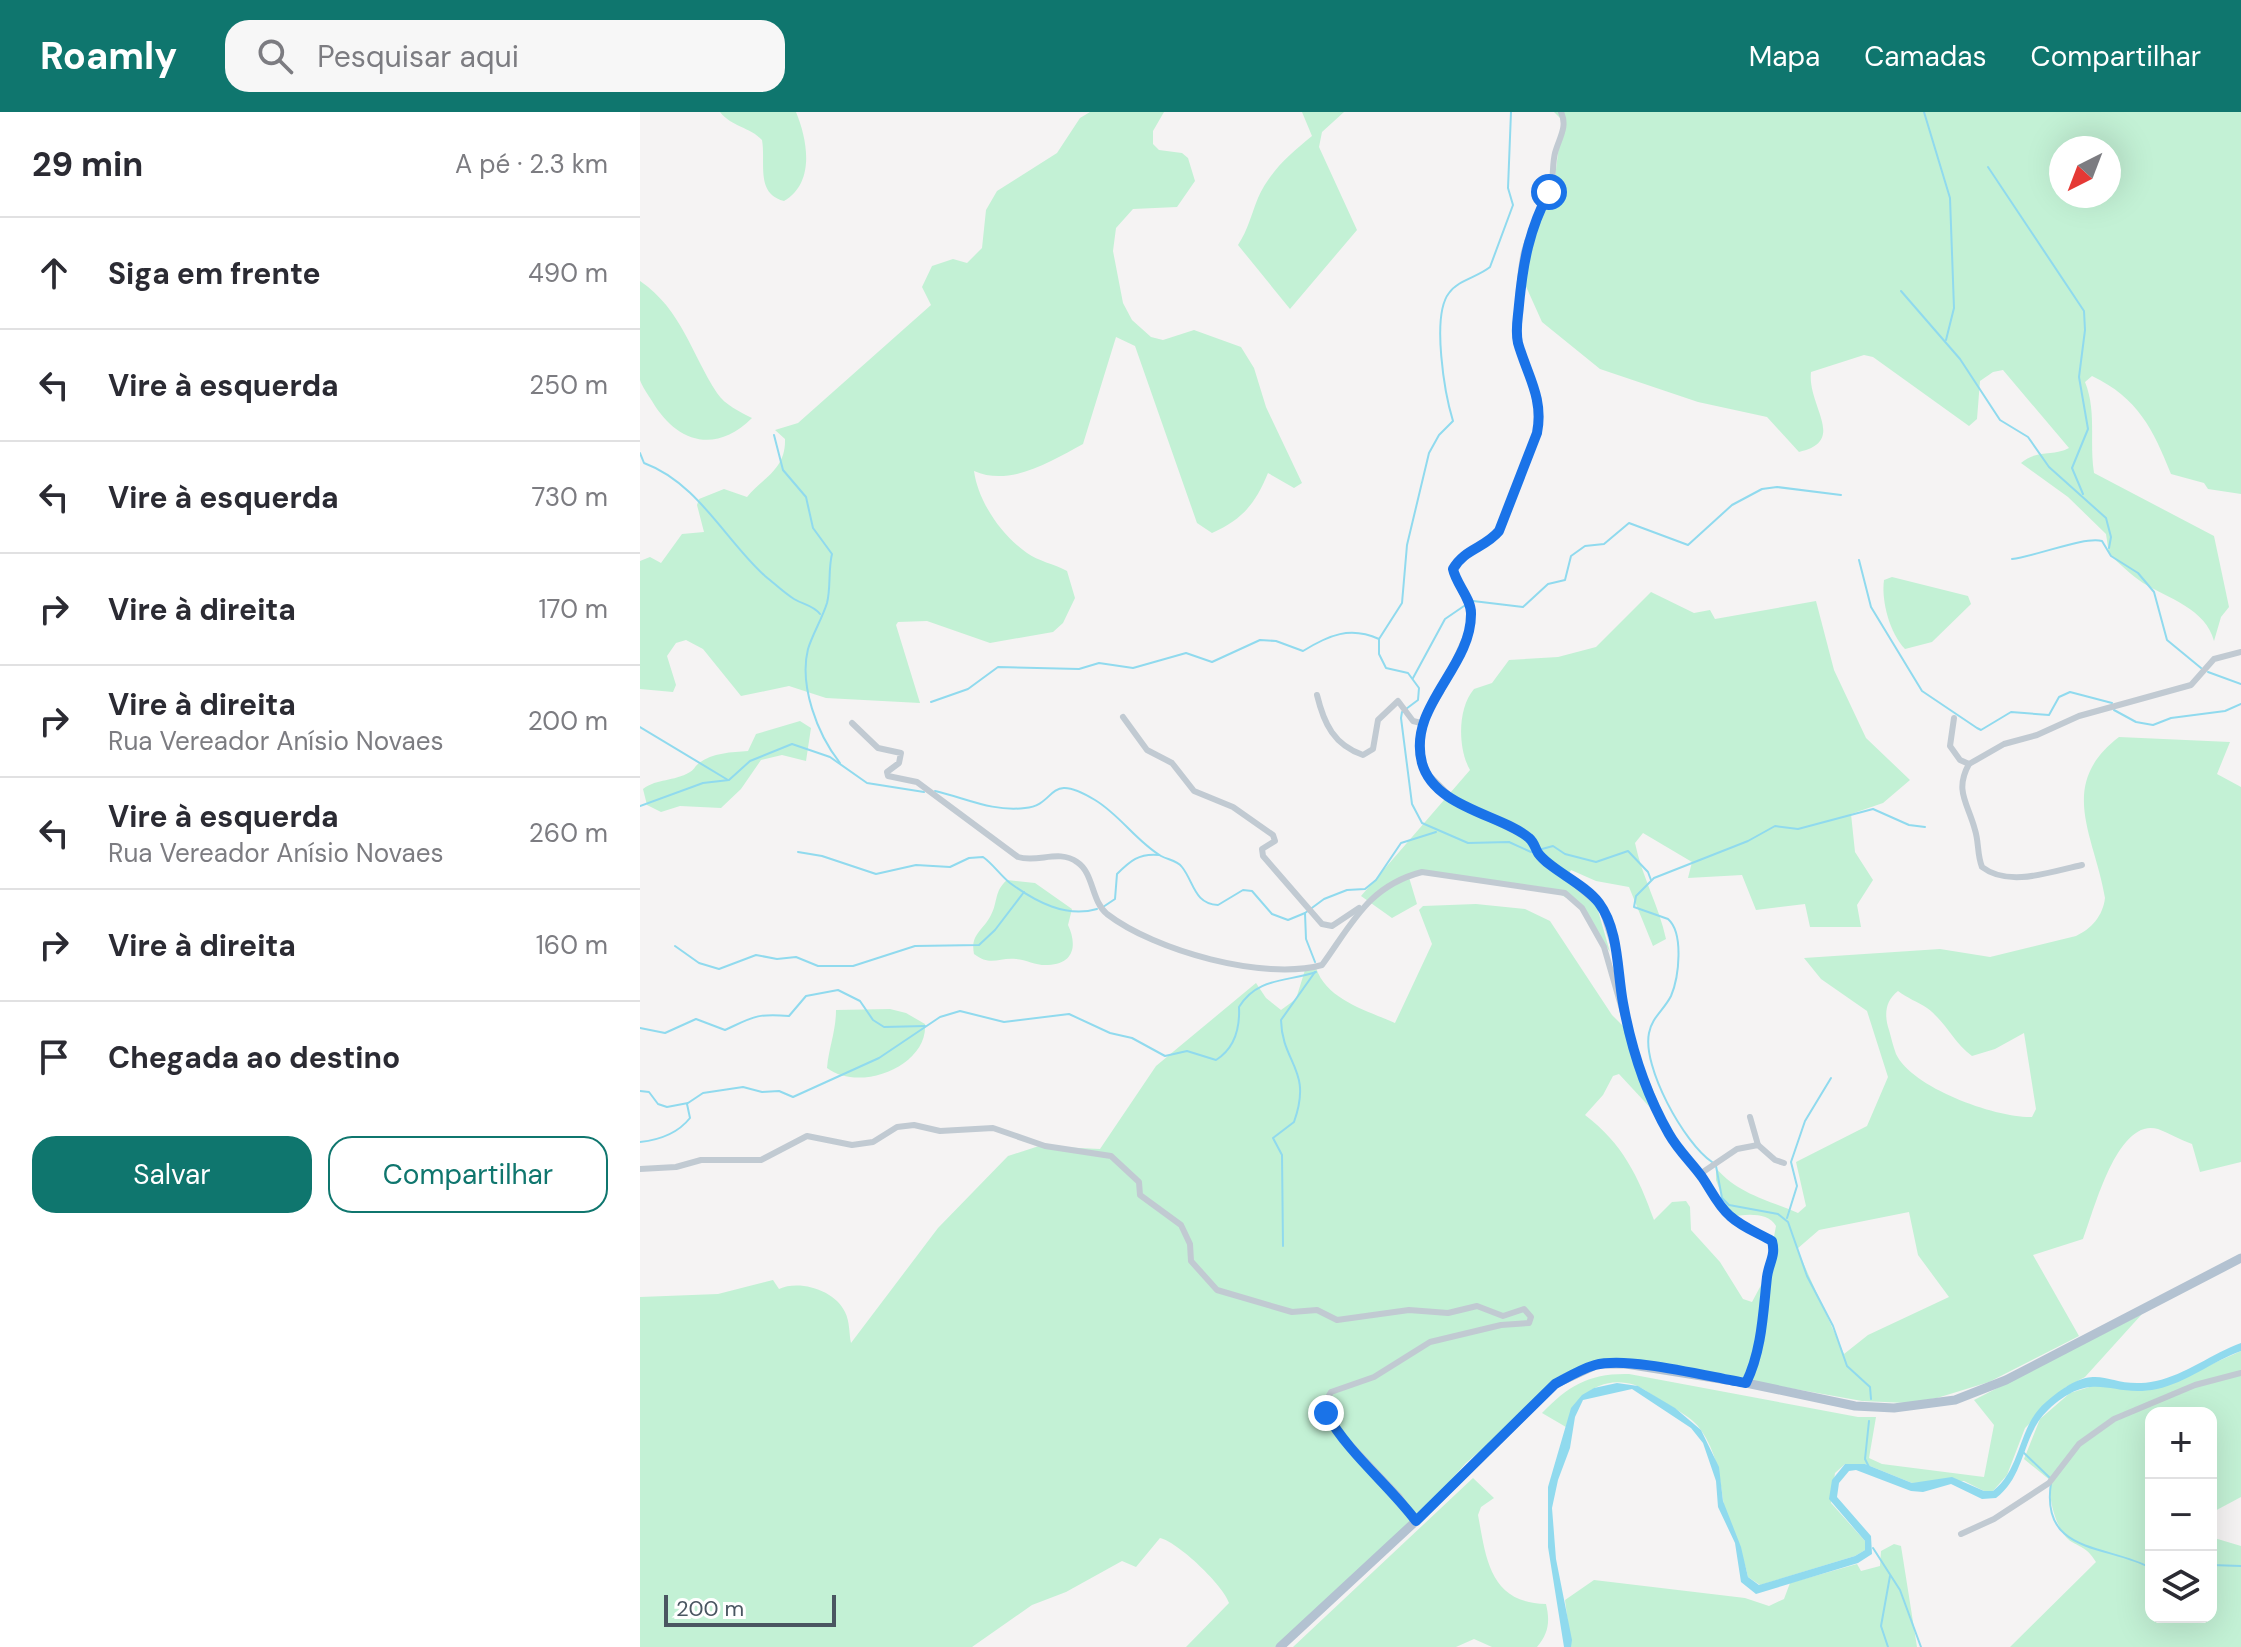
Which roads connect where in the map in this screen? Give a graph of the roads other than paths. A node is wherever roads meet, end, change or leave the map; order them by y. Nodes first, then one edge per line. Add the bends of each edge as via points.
1 (1561, 112) edge
2 (2241, 652) edge
3 (1317, 695) dead end
4 (1123, 717) dead end
5 (1954, 718) dead end
6 (852, 723) dead end
7 (1421, 723) junction
8 (1969, 764) junction
9 (2082, 865) dead end
10 (1361, 907) junction
11 (1623, 1006) junction
12 (1750, 1117) dead end
13 (1758, 1145) junction
14 (1784, 1163) dead end
15 (640, 1169) edge
16 (1700, 1174) junction
17 (2241, 1258) edge
18 (2241, 1373) edge
19 (1746, 1383) junction
20 (1416, 1521) junction
21 (1961, 1534) dead end
22 (1280, 1647) edge

1 - 7 street via 1564,127 1551,186 1524,254 1517,325 1537,392 1537,433 1499,531 1465,552 1453,569 1471,610 1470,627
2 - 8 street via 2214,659 2191,685 2079,716 2004,744
3 - 7 street via 1333,736 1363,755 1373,749 1378,720 1398,701 1413,721
4 - 10 street via 1147,750 1172,763 1194,791 1233,807 1273,835 1275,841 1262,849 1263,856 1322,924 1332,926
5 - 8 street via 1950,746
6 - 10 street via 878,748 901,753 888,776 917,782 1018,857 1077,861 1106,913 1174,948 1267,969 1307,970 1322,965
7 - 11 street via 1422,763 1429,775 1456,802 1529,838 1601,906 1618,960
8 - 9 street via 1961,797 1974,826 1982,867 2002,877
10 - 11 street via 1404,877 1422,872 1565,893 1582,908 1604,947
11 - 16 street via 1637,1061 1668,1133
12 - 13 street
13 - 14 street
13 - 16 street via 1737,1149
15 - 20 street via 701,1160 761,1160 807,1136 852,1145 873,1142 897,1127 993,1128 1045,1146 1111,1156 1139,1182 1140,1195 1181,1225 1191,1261 1217,1290 1292,1312 1317,1310 1337,1320 1409,1310 1448,1313 1477,1306 1503,1316 1524,1309 1529,1323 1430,1342 1327,1399 1326,1413 1334,1427
16 - 19 street via 1727,1214 1772,1241 1775,1253
17 - 19 main road via 2006,1380 1955,1400 1894,1408 1855,1406
18 - 21 street via 2195,1385 2114,1419 2079,1444 2049,1483
19 - 20 main road via 1626,1364 1598,1364 1577,1372 1555,1384
20 - 22 main road

